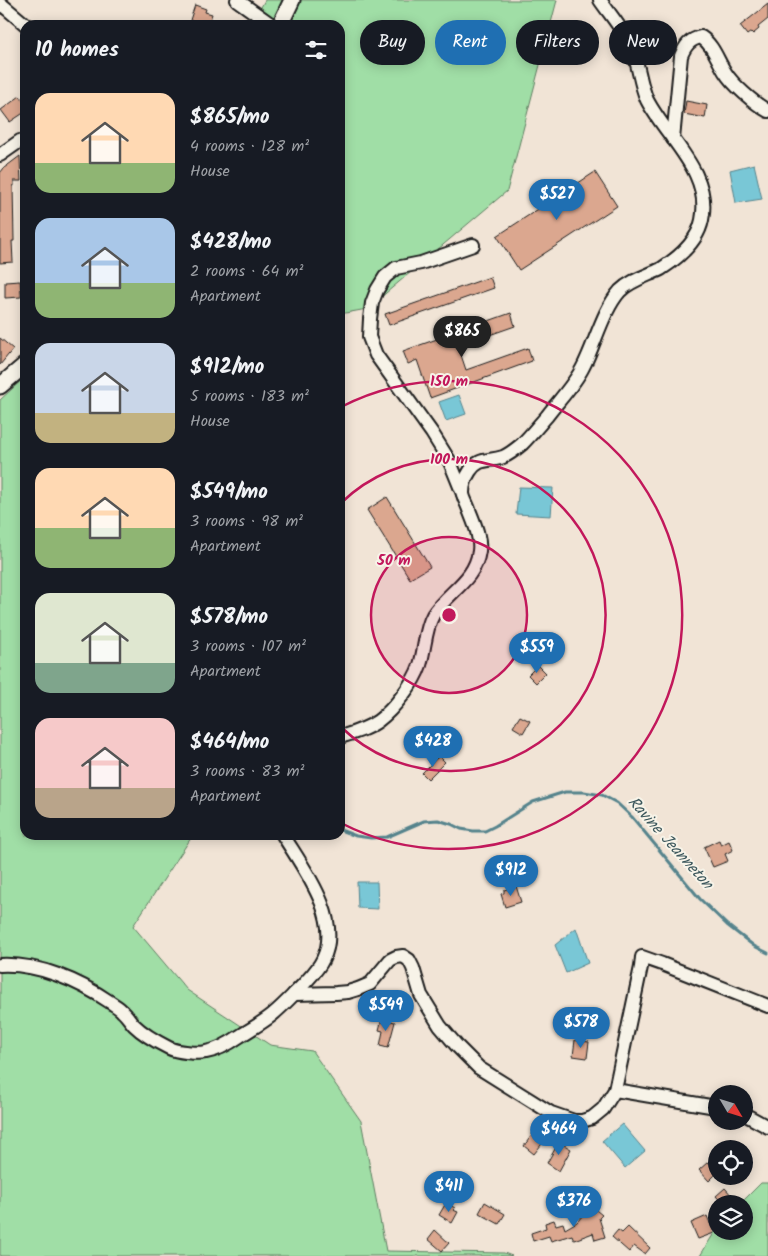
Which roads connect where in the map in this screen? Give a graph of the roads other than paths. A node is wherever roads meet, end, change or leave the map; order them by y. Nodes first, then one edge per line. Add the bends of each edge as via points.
1 (237, 0) edge
2 (292, 0) edge
3 (600, 0) edge
4 (0, 3) edge
5 (20, 20) edge
6 (265, 20) edge
7 (282, 20) edge
8 (768, 111) edge
9 (673, 139) junction
10 (20, 141) edge
11 (0, 155) edge
12 (473, 245) dead end
13 (20, 369) edge
14 (0, 386) edge
15 (463, 494) junction
16 (345, 735) edge
17 (286, 840) edge
18 (0, 965) edge
19 (294, 994) junction
20 (768, 1006) edge
21 (615, 1090) junction
22 (708, 1106) edge
23 (753, 1119) edge
24 (768, 1127) edge

1 - 6 street
2 - 7 street
3 - 9 street via 628,40 648,101
4 - 5 street
8 - 9 street via 726,74 706,40 694,38 681,56
9 - 15 street via 693,168 703,193 702,222 697,235 676,258 624,287 608,310 583,368 562,397 516,449 503,457 475,465 465,482
10 - 11 street
12 - 15 street via 396,268 385,277 372,303 369,337 376,355 450,462
13 - 14 street
15 - 16 street via 478,534 475,566 433,615 420,665 400,700 379,720
17 - 19 street via 316,890 329,927 324,958
18 - 19 street via 32,968 78,984 122,1011 151,1038 172,1049 189,1052 206,1053 226,1045 272,1015
19 - 21 street via 358,989 370,984 390,960 403,956 414,968 421,995 440,1026 479,1068 551,1113 574,1121 592,1118 603,1109
20 - 21 street via 642,957
21 - 22 street
23 - 24 street

